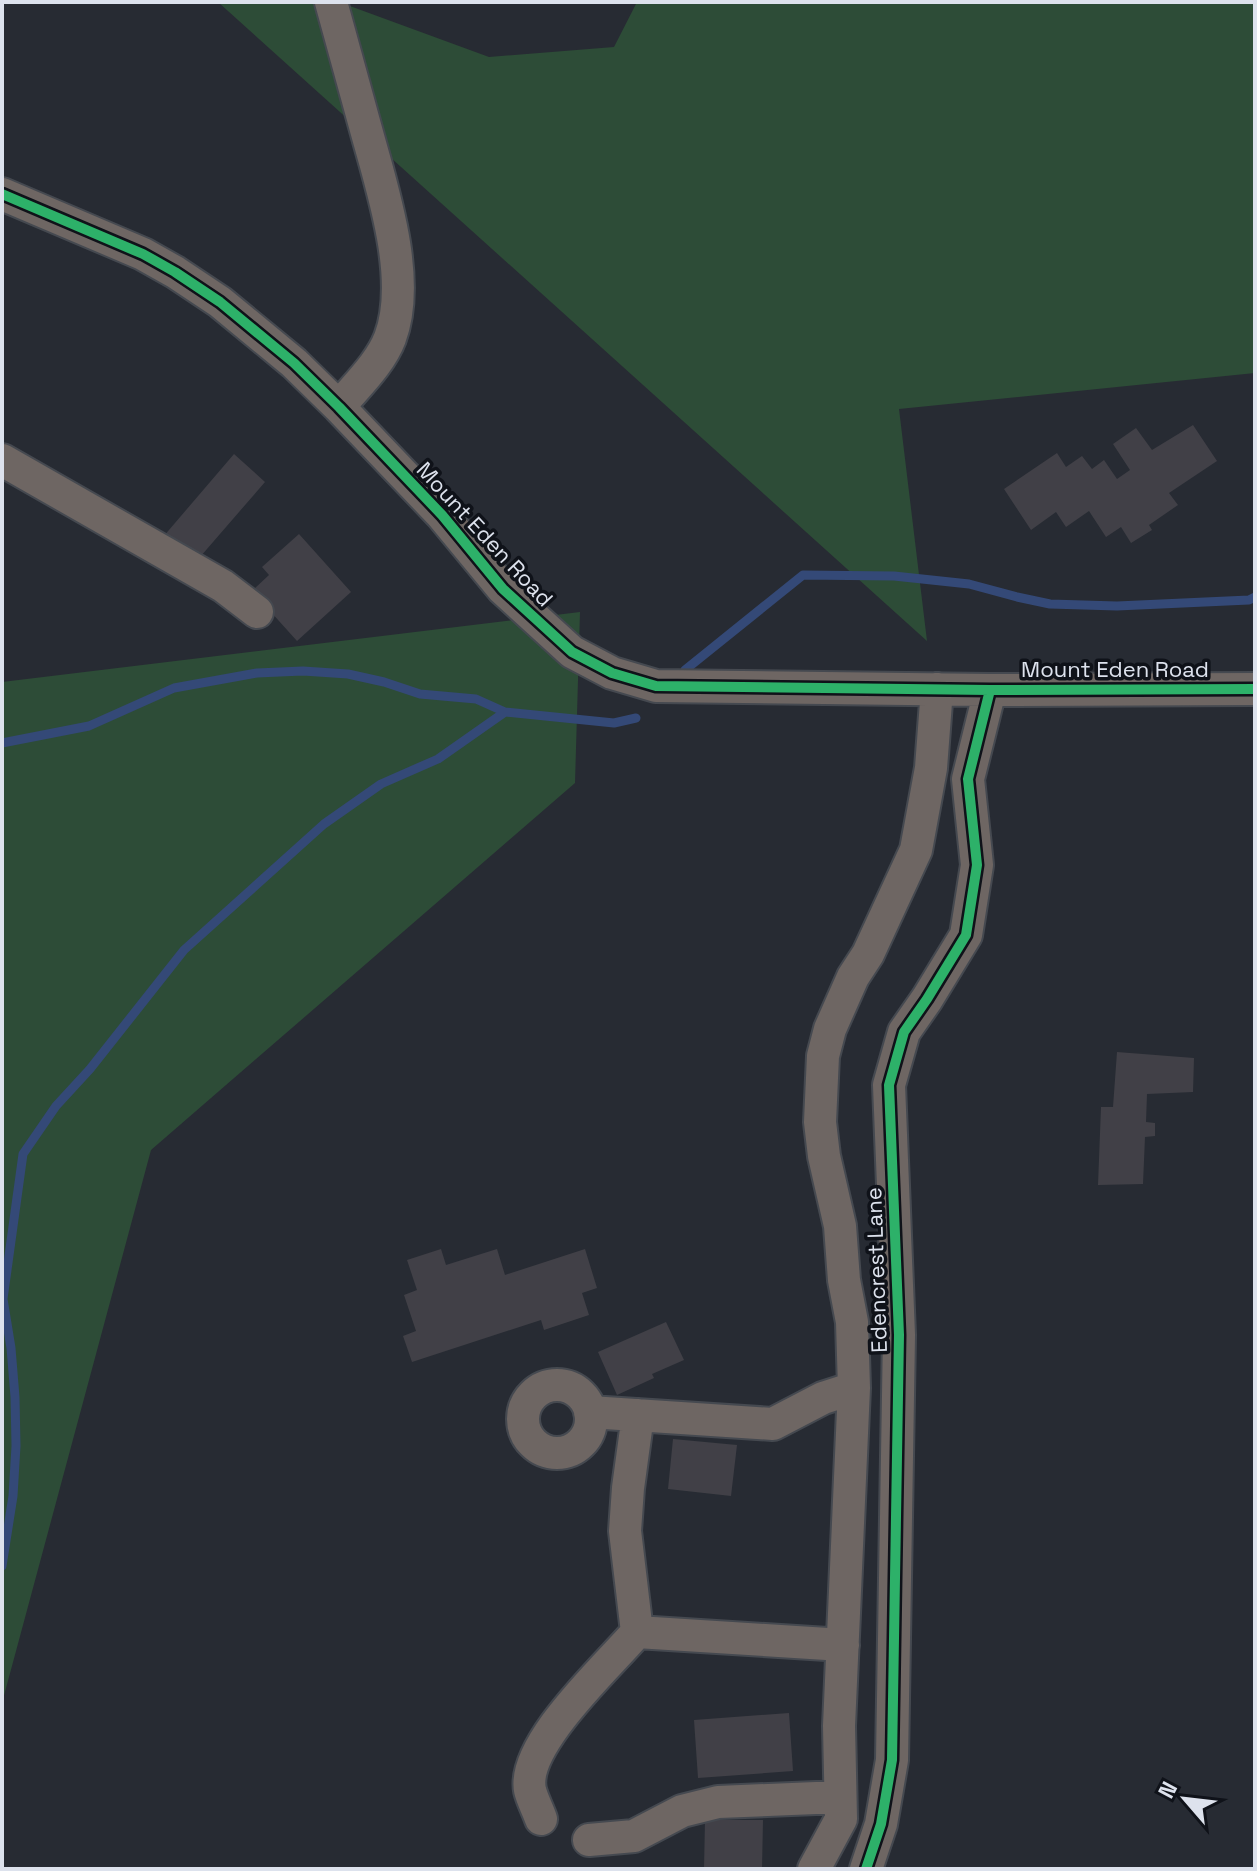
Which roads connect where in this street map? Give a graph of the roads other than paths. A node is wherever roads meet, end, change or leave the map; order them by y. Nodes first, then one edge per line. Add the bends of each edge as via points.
1 (331, 2) edge
2 (2, 194) edge
3 (339, 407) junction
4 (2, 460) edge
5 (257, 612) dead end
6 (937, 689) junction
7 (1255, 689) edge
8 (990, 690) junction
9 (854, 1388) junction
10 (590, 1412) dead end
11 (638, 1415) junction
12 (637, 1632) junction
13 (843, 1645) junction
14 (840, 1797) junction
15 (541, 1819) dead end
16 (589, 1840) dead end
17 (814, 1869) edge
18 (866, 1869) edge

1 - 3 street via 384,190 398,275 389,341
2 - 3 street, Mount Eden Road via 175,272 220,302
3 - 6 street, Mount Eden Road via 442,515 503,589 572,652 612,673 656,686
4 - 5 street via 223,586
6 - 8 street, Mount Eden Road
6 - 9 street via 931,768 916,850 853,977 823,1056 820,1122 840,1226
7 - 8 street, Mount Eden Road
8 - 18 street, Edencrest Lane via 968,779 977,865 966,935 904,1032 889,1085 899,1335 892,1760 881,1824
9 - 11 street via 773,1424
9 - 13 street
10 - 11 street
11 - 12 street via 625,1531
12 - 13 street
12 - 15 street via 575,1700 534,1760 529,1788
13 - 14 street
14 - 16 street via 718,1802 682,1811 634,1836
14 - 17 street via 841,1819

